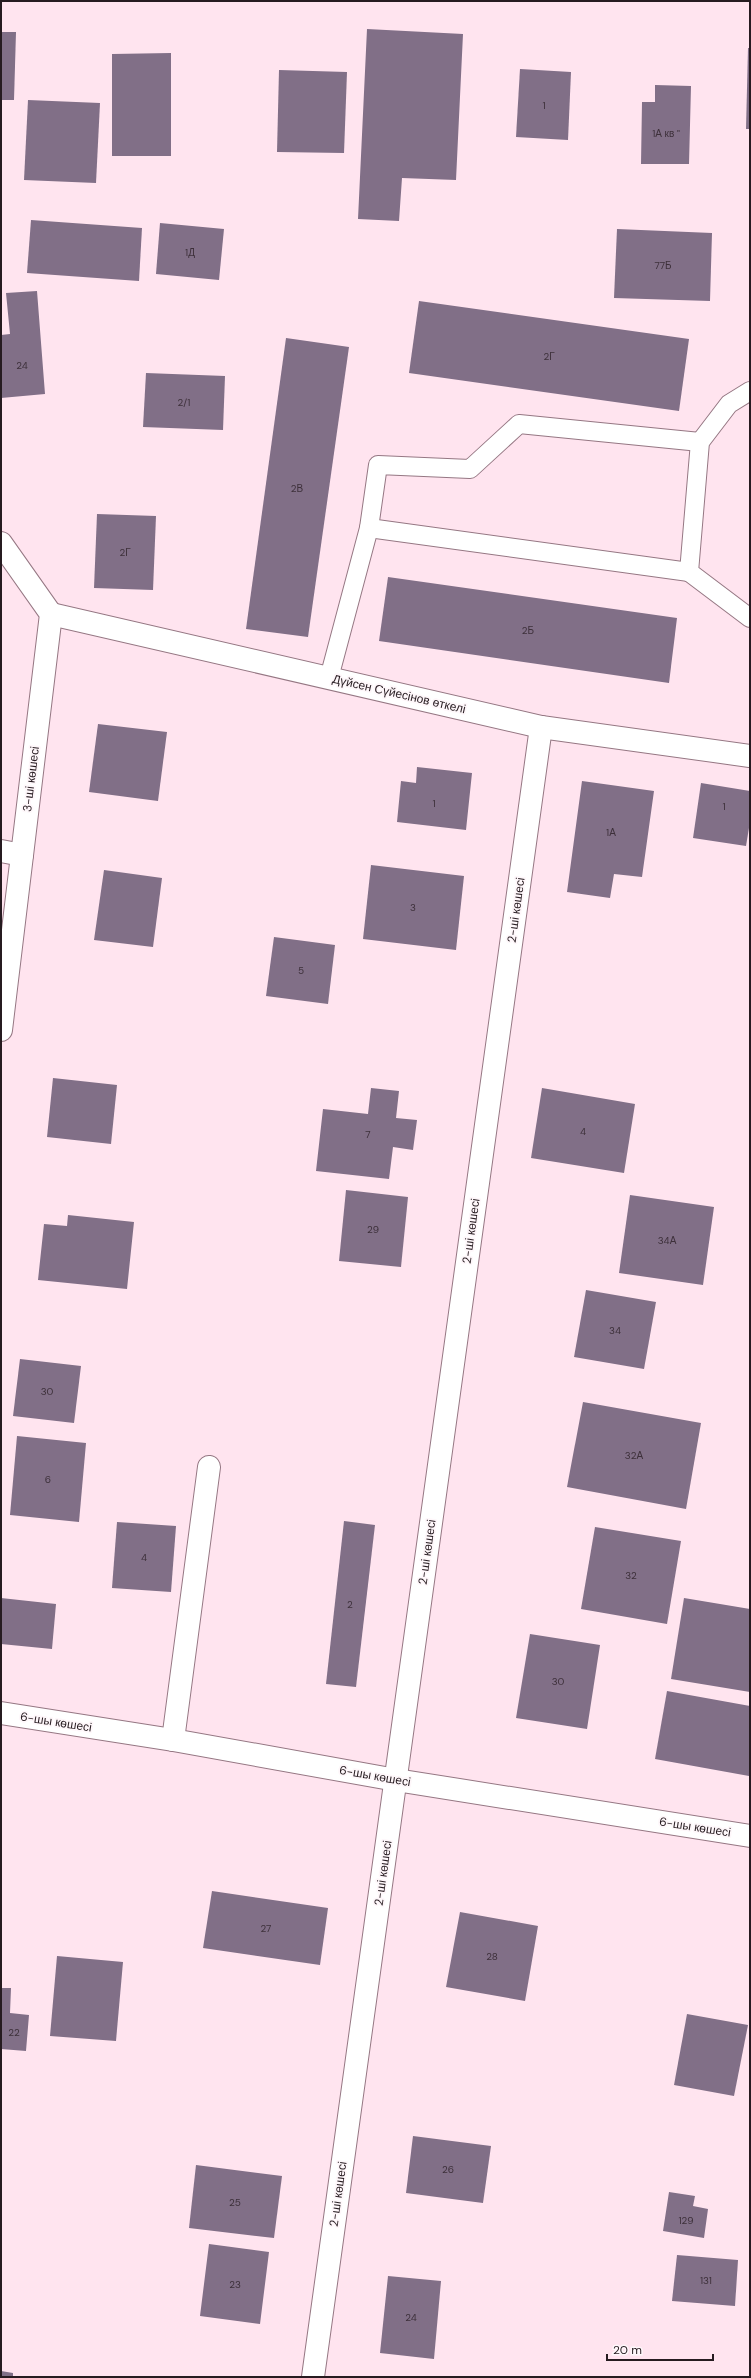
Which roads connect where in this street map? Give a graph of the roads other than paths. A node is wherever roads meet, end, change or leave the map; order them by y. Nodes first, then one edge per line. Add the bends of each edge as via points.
1 (750, 391) edge
2 (700, 442) junction
3 (368, 528) junction
4 (1, 543) edge
5 (689, 572) junction
6 (51, 614) junction
7 (750, 618) edge
8 (329, 678) junction
9 (541, 727) junction
10 (750, 756) edge
11 (1, 851) edge
12 (22, 855) junction
13 (1, 1030) edge
14 (209, 1467) dead end
15 (1, 1713) edge
16 (173, 1740) junction
17 (396, 1780) junction
18 (750, 1836) edge
19 (313, 2377) edge

1 - 2 lane via 729,404
2 - 3 lane via 519,424 470,469 378,465
2 - 5 lane
3 - 5 lane
3 - 8 lane
4 - 6 street
5 - 7 lane
6 - 8 street, Дүйсен Сүйесінов өткелі
6 - 12 street, 3-ші көшесі
8 - 9 street, Дүйсен Сүйесінов өткелі
9 - 10 street, Дүйсен Сүйесінов өткелі
9 - 17 street, 2-ші көшесі
11 - 12 street
12 - 13 street, 3-ші көшесі
14 - 16 street
15 - 16 street, 6-шы көшесі
16 - 17 street, 6-шы көшесі
17 - 18 street, 6-шы көшесі
17 - 19 street, 2-ші көшесі

